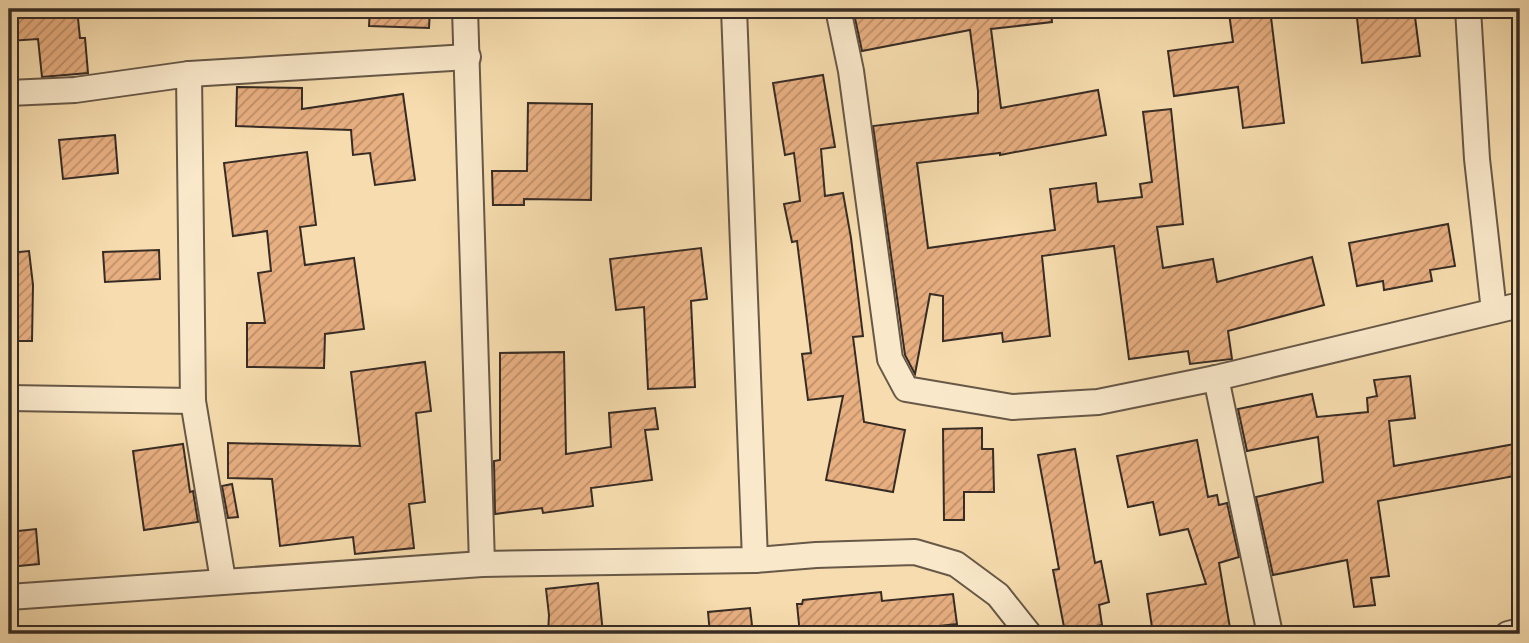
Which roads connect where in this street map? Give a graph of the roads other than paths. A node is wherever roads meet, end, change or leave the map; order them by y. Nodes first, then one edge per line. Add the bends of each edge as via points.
1 (465, 9) edge
2 (734, 9) edge
3 (838, 9) edge
4 (1468, 9) edge
5 (468, 57) junction
6 (189, 74) junction
7 (9, 93) edge
8 (1520, 305) edge
9 (1493, 311) junction
10 (1216, 378) junction
11 (9, 398) edge
12 (193, 401) junction
13 (755, 560) junction
14 (482, 564) junction
15 (223, 580) junction
16 (9, 597) edge
17 (1520, 631) edge
18 (1029, 634) edge
19 (1270, 634) edge
20 (1507, 634) edge

1 - 5 street
2 - 13 street
3 - 10 street via 851,71 890,359 906,389 1012,407 1098,402
4 - 9 street
5 - 6 street
5 - 14 street
6 - 7 street via 75,90
6 - 12 street
8 - 9 street
9 - 10 street
10 - 19 street
11 - 12 street
12 - 15 street
13 - 14 street
13 - 18 street via 915,552 956,564 998,595
14 - 15 street
15 - 16 street
17 - 20 street

